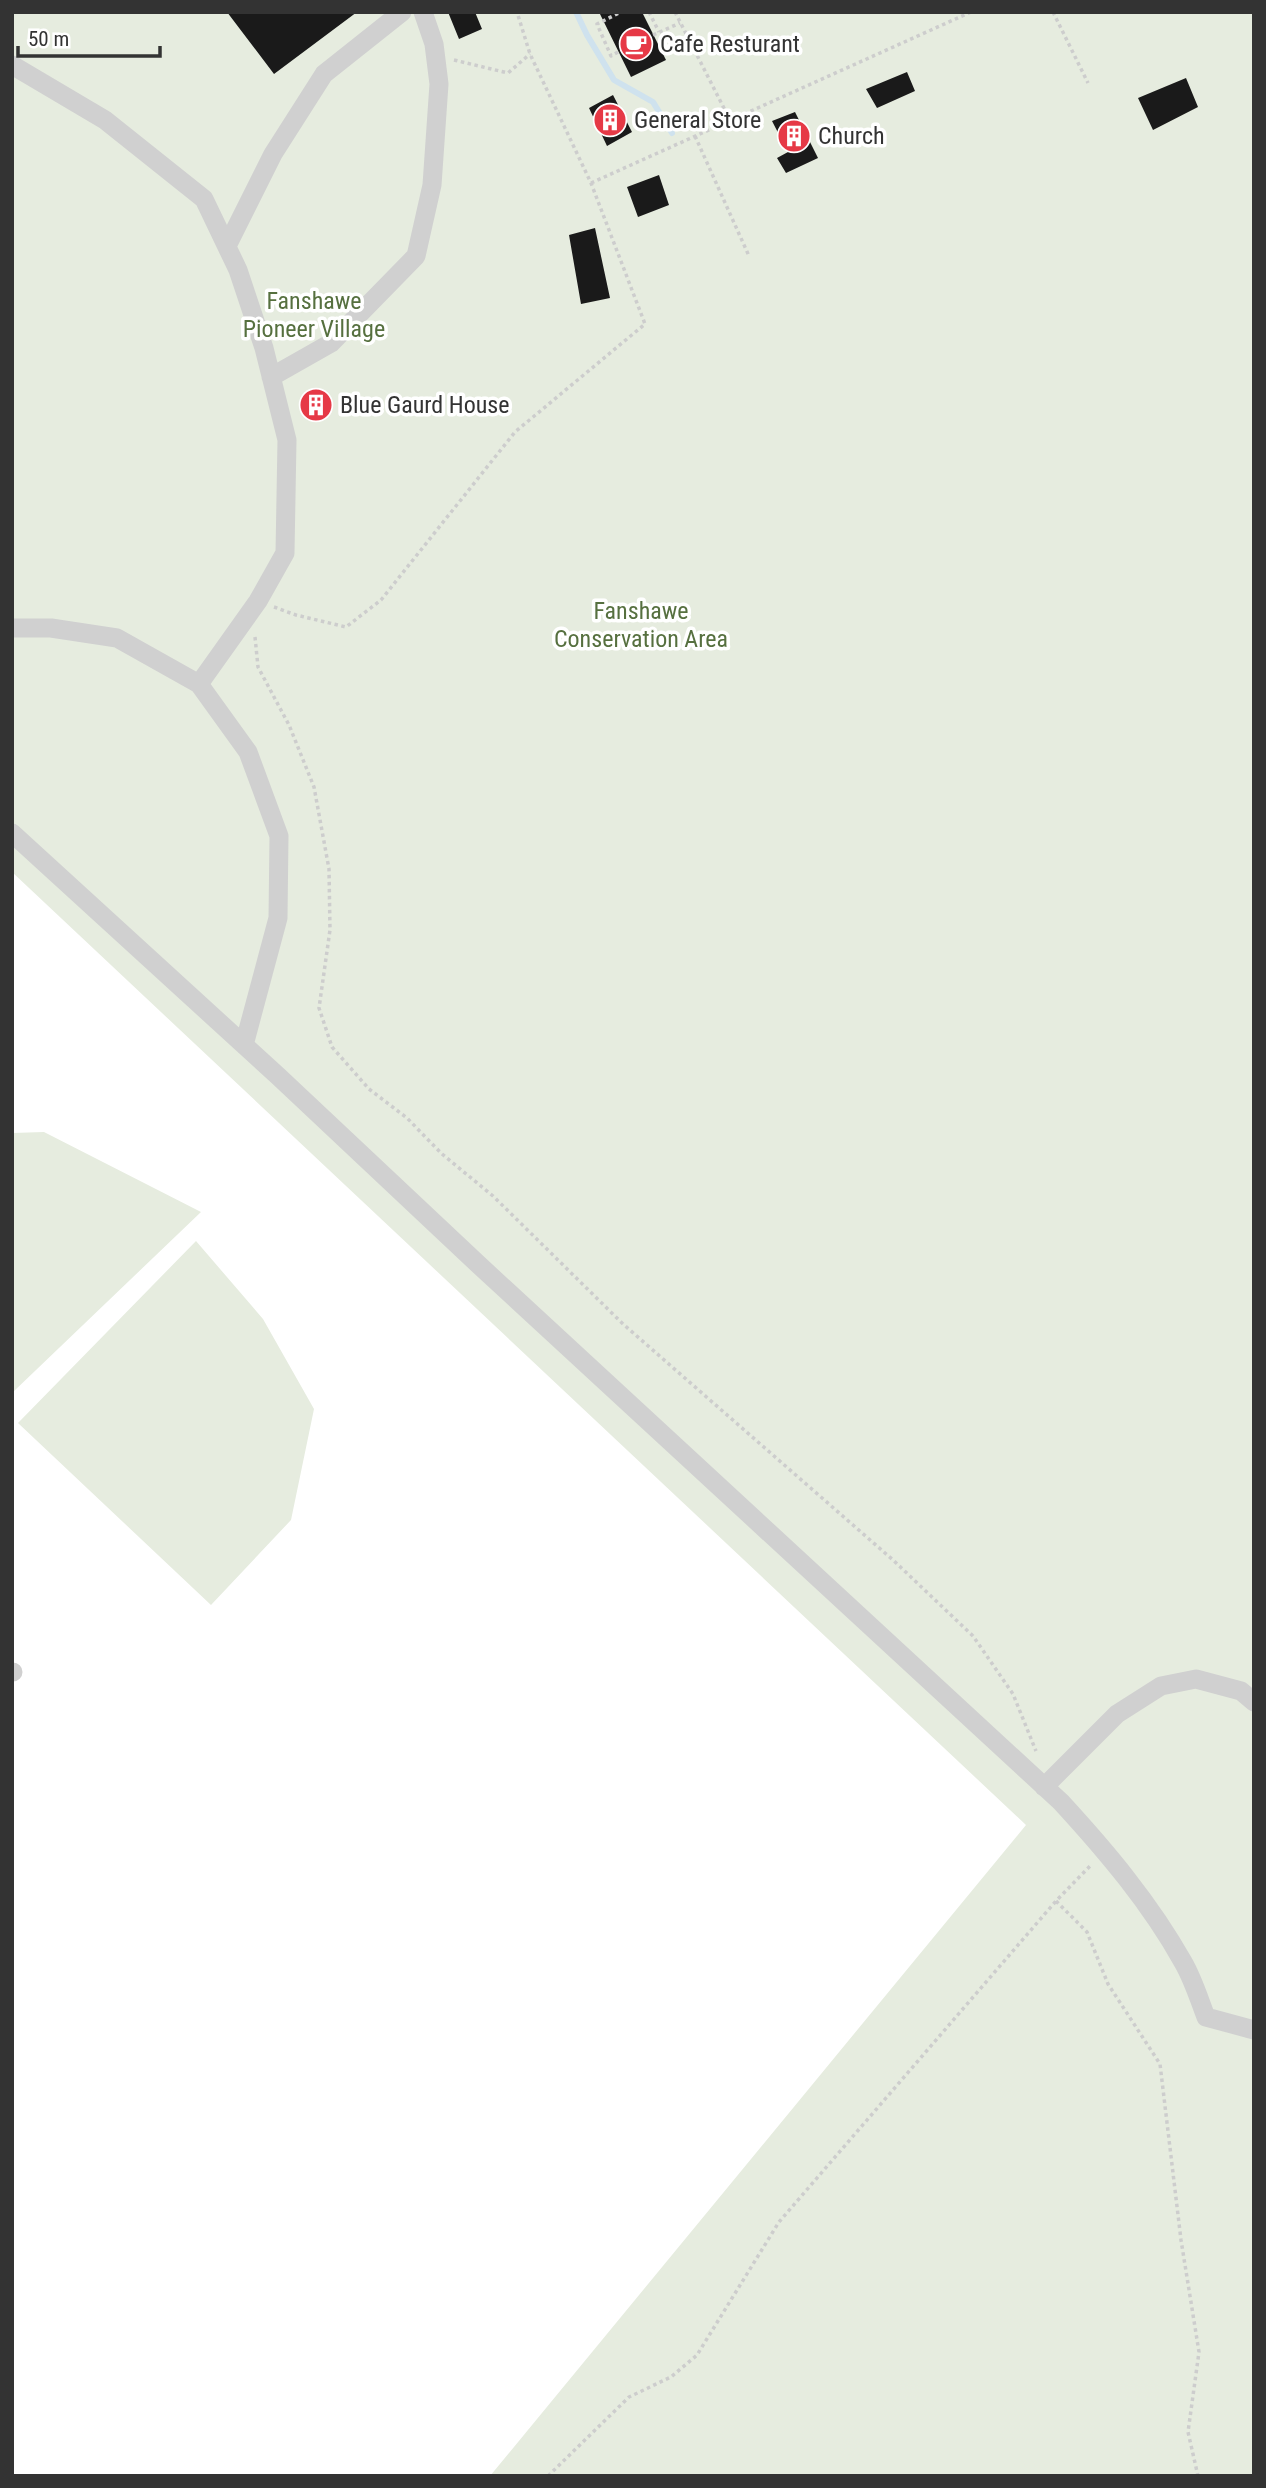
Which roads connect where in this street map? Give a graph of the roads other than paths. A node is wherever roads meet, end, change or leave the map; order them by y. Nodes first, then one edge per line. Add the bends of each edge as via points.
1 (402, 12) edge
2 (423, 12) edge
3 (12, 65) edge
4 (227, 246) junction
5 (271, 377) junction
6 (12, 628) edge
7 (198, 684) junction
8 (12, 833) edge
9 (244, 1045) junction
10 (1254, 1702) edge
11 (1044, 1787) junction
12 (1254, 2030) edge

1 - 4 street via 324,74 273,154
2 - 5 street via 439,84 432,185 416,256 331,343
3 - 4 street via 105,120 204,199
4 - 5 street
5 - 7 street via 287,440 285,554 258,601
6 - 7 street via 51,628 117,638
7 - 9 street via 248,752 279,836 278,918
8 - 9 street
9 - 11 street
10 - 11 street via 1241,1691 1196,1679 1161,1686 1117,1714
11 - 12 street via 1106,1851 1185,1964 1206,2017

